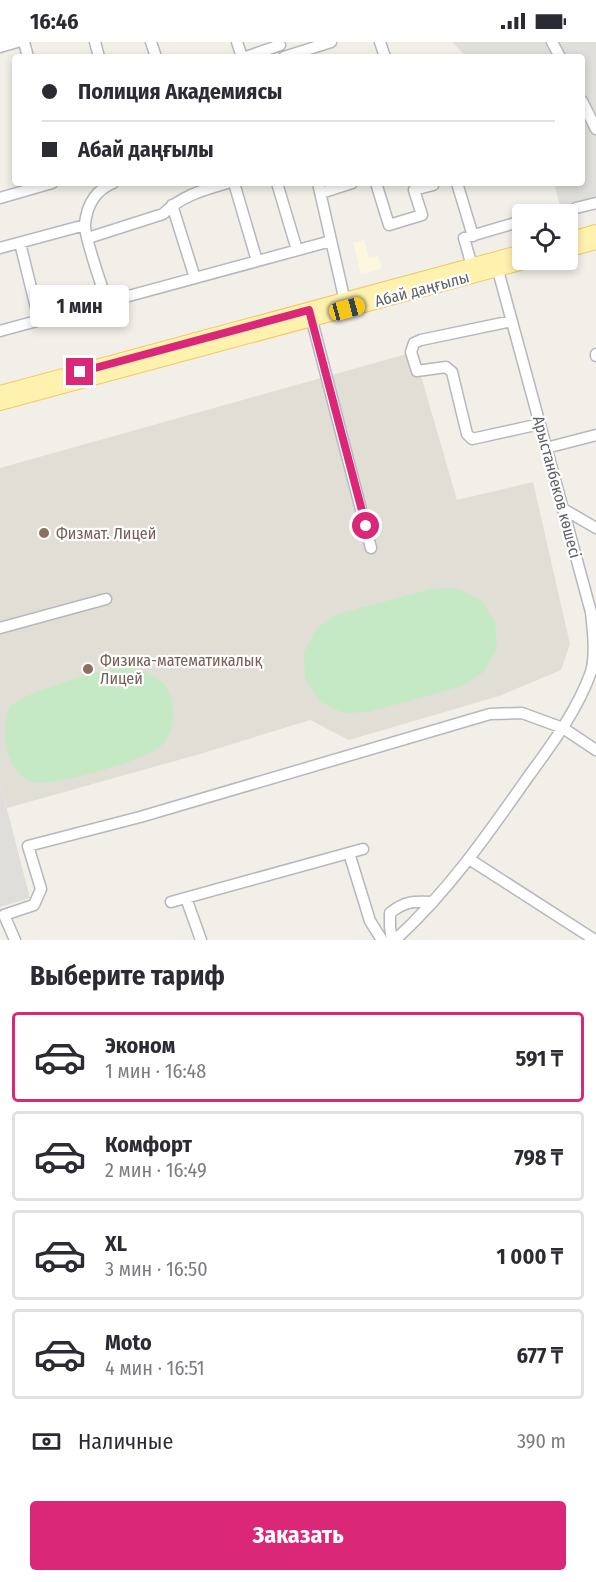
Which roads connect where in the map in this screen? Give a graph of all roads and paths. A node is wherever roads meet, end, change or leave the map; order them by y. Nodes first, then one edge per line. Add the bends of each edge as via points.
1 (17, 42) edge
2 (331, 42) edge
3 (279, 44) edge
4 (0, 47) edge
5 (252, 54) edge
6 (293, 54) edge
7 (585, 107) edge
8 (596, 129) edge
9 (41, 186) edge
10 (100, 186) edge
11 (218, 186) edge
12 (235, 186) edge
13 (278, 186) edge
14 (377, 186) edge
15 (429, 186) edge
16 (458, 186) edge
17 (319, 188) edge
18 (0, 198) edge
19 (596, 203) edge
20 (172, 205) junction
21 (578, 208) edge
22 (512, 224) edge
23 (85, 225) junction
24 (596, 232) edge
25 (473, 236) junction
26 (578, 237) edge
27 (88, 238) junction
28 (331, 241) junction
29 (596, 242) edge
30 (20, 243) junction
31 (578, 247) edge
32 (0, 248) edge
33 (297, 250) junction
34 (512, 257) edge
35 (257, 261) junction
36 (512, 262) edge
37 (497, 264) junction
38 (472, 266) junction
39 (195, 278) junction
40 (107, 302) junction
41 (345, 305) junction
42 (311, 314) junction
43 (39, 320) junction
44 (512, 321) junction
45 (0, 331) edge
46 (0, 393) edge
47 (0, 403) edge
48 (540, 424) junction
49 (596, 435) edge
50 (546, 448) junction
51 (565, 510) junction
52 (596, 528) edge
53 (372, 548) dead end
54 (106, 599) dead end
55 (594, 610) edge
56 (0, 627) edge
57 (594, 670) edge
58 (563, 728) junction
59 (596, 750) edge
60 (363, 849) dead end
61 (349, 853) junction
62 (469, 859) junction
63 (186, 898) junction
64 (171, 902) dead end
65 (433, 902) junction
66 (15, 940) edge
67 (201, 940) edge
68 (382, 940) edge
69 (394, 940) edge
70 (595, 940) edge

1 - 4 street
2 - 6 street
3 - 5 street
7 - 8 street
9 - 18 street
10 - 23 street
11 - 20 street
12 - 35 street
13 - 33 street
14 - 15 street via 388,225 422,215 414,190
16 - 25 street
17 - 28 street
19 - 21 street
20 - 27 street via 163,214
20 - 39 street
22 - 25 street
23 - 27 street
23 - 30 street
24 - 26 main road
25 - 38 street via 464,238
27 - 40 street
28 - 33 street
28 - 41 street
29 - 31 main road
30 - 32 street
30 - 43 street
33 - 35 street
34 - 37 main road, Абай даңғылы
35 - 39 street
36 - 37 main road, Абай даңғылы
37 - 38 main road, Абай даңғылы
37 - 41 main road, Абай даңғылы
37 - 44 street, Арыстанбеков көшесі
38 - 41 main road, Абай даңғылы
39 - 40 street
40 - 43 street
41 - 42 main road, Абай даңғылы
42 - 46 main road, Абай даңғылы
42 - 47 main road, Абай даңғылы
42 - 53 street
43 - 45 street
44 - 48 street, Арыстанбеков көшесі
44 - 48 street via 421,340 414,343 411,352 417,371 446,368 452,372 467,434 472,439
48 - 50 street, Арыстанбеков көшесі
49 - 50 street
50 - 51 street, Арыстанбеков көшесі
51 - 52 street
51 - 55 street, Арыстанбеков көшесі
54 - 56 street
55 - 57 street, Арыстанбеков көшесі
57 - 58 street, Арыстанбеков көшесі
58 - 59 street
58 - 62 street, Арыстанбеков көшесі
58 - 66 street via 522,713 490,714 28,846 41,889 34,906 4,915
60 - 61 street
61 - 63 street
61 - 68 street via 370,921
62 - 65 street, Арыстанбеков көшесі
62 - 70 street
63 - 64 street
63 - 67 street
65 - 69 street, Арыстанбеков көшесі
65 - 69 street via 401,904 390,913

